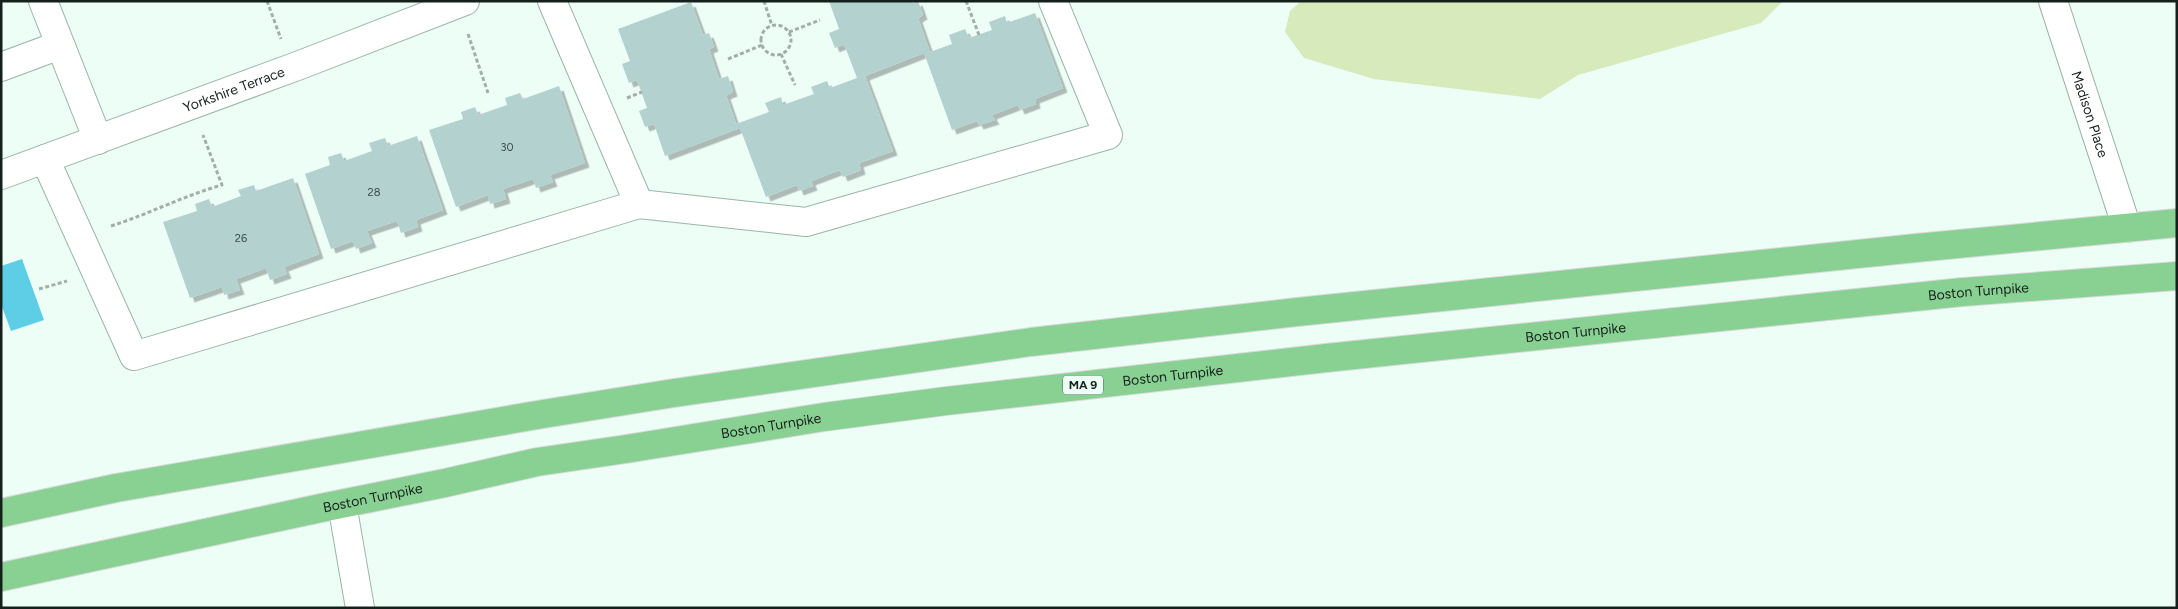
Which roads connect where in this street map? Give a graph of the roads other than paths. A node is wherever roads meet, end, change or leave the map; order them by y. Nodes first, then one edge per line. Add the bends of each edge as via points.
1 (43, 1) edge
2 (465, 1) edge
3 (552, 1) edge
4 (1053, 1) edge
5 (2053, 1) edge
6 (60, 45) junction
7 (1, 68) edge
8 (98, 140) junction
9 (45, 159) junction
10 (1, 175) edge
11 (639, 204) junction
12 (2177, 223) edge
13 (2127, 228) junction
14 (2177, 276) edge
15 (342, 504) junction
16 (1, 512) edge
17 (1, 577) edge
18 (360, 608) edge

1 - 6 street
2 - 8 street, Yorkshire Terrace
3 - 11 street
4 - 11 street via 1108,135 806,222
5 - 13 street, Madison Place
6 - 7 street
6 - 8 street
8 - 9 street, Yorkshire Terrace
9 - 10 street, Yorkshire Terrace
9 - 11 street via 134,356
12 - 13 highway
13 - 16 highway via 1048,340 544,414 116,488
14 - 15 highway, Boston Turnpike / MA 9 via 1953,293 1326,358 824,416 537,462
15 - 17 highway, Boston Turnpike / MA 9
15 - 18 street

